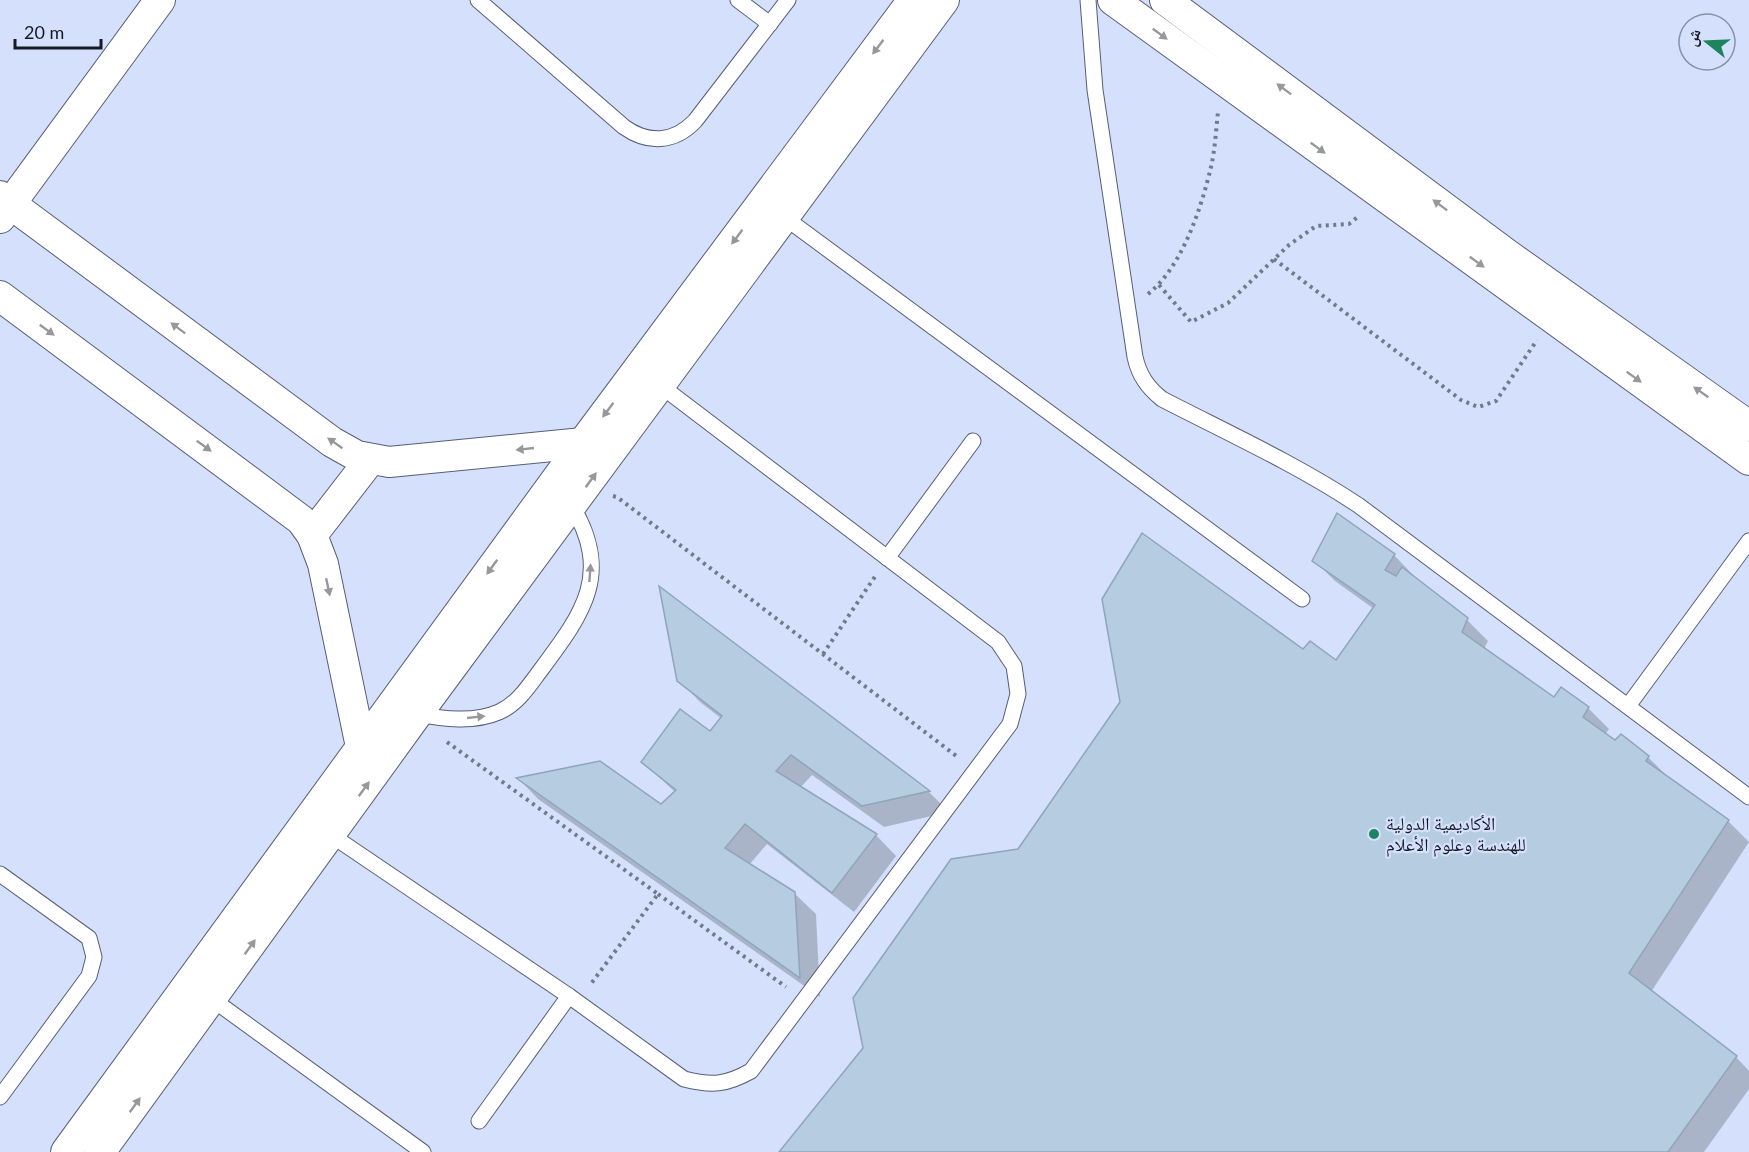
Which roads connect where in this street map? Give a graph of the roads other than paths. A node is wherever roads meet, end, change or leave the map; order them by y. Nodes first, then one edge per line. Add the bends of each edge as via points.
1 (160, 0) edge
2 (478, 0) edge
3 (738, 0) edge
4 (788, 0) edge
5 (913, 0) edge
6 (944, 0) edge
7 (1088, 0) edge
8 (1113, 0) edge
9 (1165, 0) edge
10 (770, 24) junction
11 (4, 206) edge
12 (774, 209) junction
13 (0, 296) edge
14 (649, 378) junction
15 (1749, 426) edge
16 (973, 441) dead end
17 (583, 443) junction
18 (370, 460) junction
19 (1749, 460) edge
20 (569, 494) junction
21 (312, 535) junction
22 (1749, 541) edge
23 (887, 558) junction
24 (1302, 599) dead end
25 (1628, 706) junction
26 (415, 712) junction
27 (361, 747) junction
28 (1749, 797) edge
29 (320, 827) junction
30 (0, 874) edge
31 (201, 990) junction
32 (573, 999) junction
33 (0, 1097) edge
34 (479, 1121) dead end
35 (66, 1152) edge
36 (100, 1152) edge
37 (423, 1152) edge

1 - 11 street
2 - 10 lane via 624,127 644,138 655,139 687,130
3 - 10 lane
4 - 10 lane
5 -> 12 street
6 - 12 street
7 - 25 lane via 1095,90 1138,369 1144,381 1157,395 1325,483 1358,505
8 -> 19 street
15 -> 9 street via 1508,255
18 -> 11 street via 332,442
12 - 14 street
12 - 24 lane
13 -> 21 street via 286,507
14 -> 17 street
20 -> 14 street
14 - 23 lane
16 - 23 lane
17 -> 18 street via 408,461
17 - 20 street
18 - 21 street
20 - 26 street
26 -> 20 lane via 478,718 501,711 520,697 573,626 584,605 591,574 588,540
21 -> 27 street via 323,564
22 - 25 lane
23 - 32 lane via 998,642 1014,666 1018,694 1011,724 751,1071 732,1082 705,1085 684,1079
25 - 28 lane
26 - 27 street
29 -> 26 street
27 - 29 street
29 - 31 street
29 - 32 lane
30 - 33 lane via 89,938 94,957 89,976
31 - 35 street
36 -> 31 street
31 - 37 lane
32 - 34 lane

